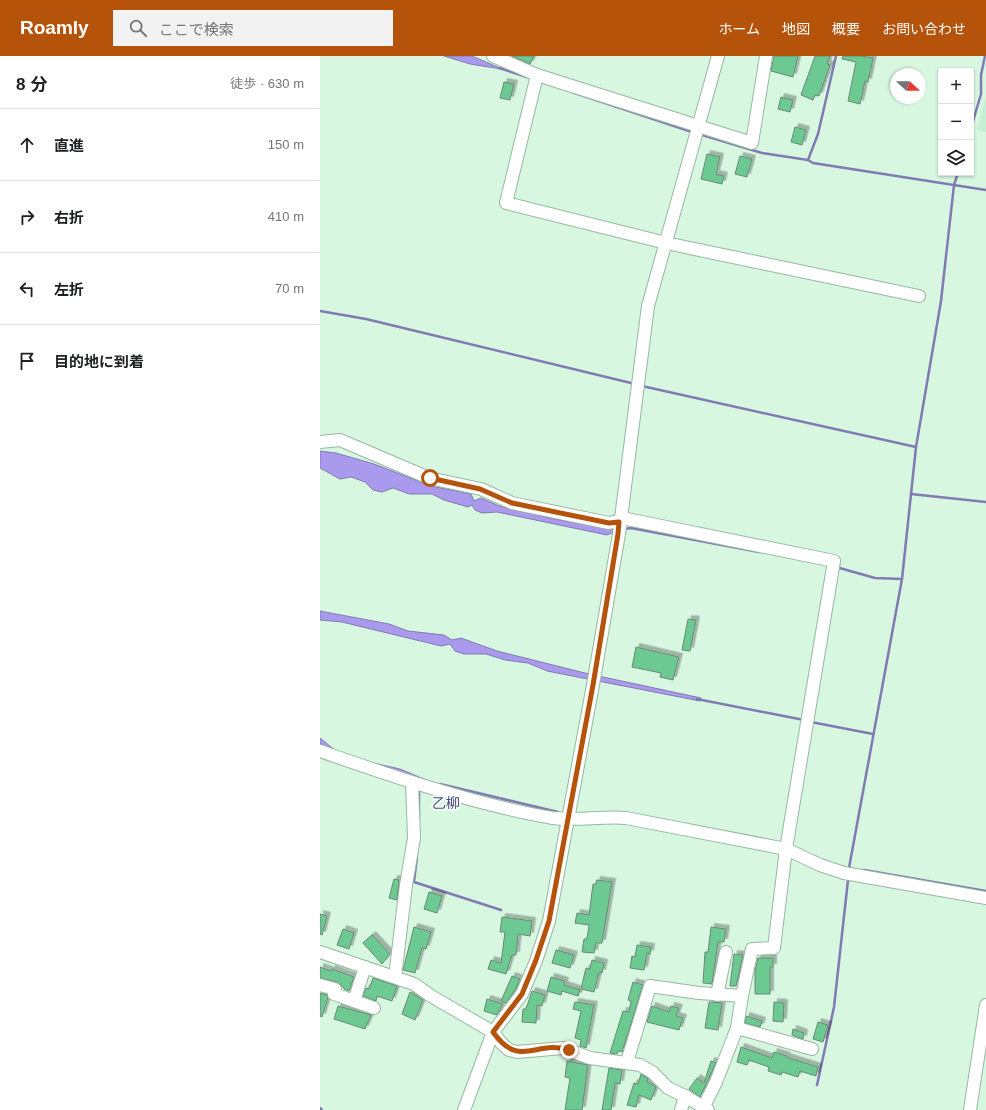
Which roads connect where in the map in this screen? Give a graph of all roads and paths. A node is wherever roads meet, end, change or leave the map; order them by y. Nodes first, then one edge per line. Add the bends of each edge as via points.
1 (493, 56) edge
2 (718, 56) edge
3 (766, 56) edge
4 (536, 80) junction
5 (697, 131) junction
6 (666, 243) junction
7 (919, 296) dead end
8 (320, 442) edge
9 (619, 527) junction
10 (320, 751) edge
11 (412, 783) junction
12 (568, 819) junction
13 (786, 849) junction
14 (986, 898) edge
15 (320, 952) edge
16 (726, 952) dead end
17 (365, 967) junction
18 (395, 977) junction
19 (320, 985) edge
20 (717, 995) junction
21 (742, 996) junction
22 (354, 1001) junction
23 (986, 1005) edge
24 (374, 1008) dead end
25 (737, 1028) junction
26 (493, 1032) junction
27 (812, 1049) dead end
28 (627, 1062) junction
29 (684, 1096) junction
30 (706, 1108) edge
31 (464, 1110) edge
32 (681, 1110) edge
33 (970, 1110) edge

1 - 4 street
2 - 5 street
3 - 5 street via 752,143
4 - 5 street
4 - 6 street via 506,203
5 - 6 street
6 - 7 street
6 - 9 street via 644,325
8 - 9 street via 340,440 430,478 480,489 512,503
9 - 12 street
9 - 13 street via 627,519 833,566
10 - 11 street
11 - 12 street via 494,805
11 - 18 street via 414,838
12 - 13 street via 626,818
12 - 26 street via 554,898 536,960 522,994
13 - 14 street via 844,873
13 - 21 street via 774,948 752,949
15 - 17 street
16 - 20 street
17 - 18 street
17 - 22 street
18 - 26 street via 414,984
19 - 22 street via 335,989 334,994
20 - 21 street
20 - 28 street via 650,986
21 - 25 street
22 - 24 street
23 - 33 street
25 - 27 street
25 - 30 street
26 - 28 street via 509,1050 517,1052 563,1048 590,1058
26 - 31 street
28 - 29 street via 640,1065 652,1072 668,1088
29 - 30 street
29 - 32 street

